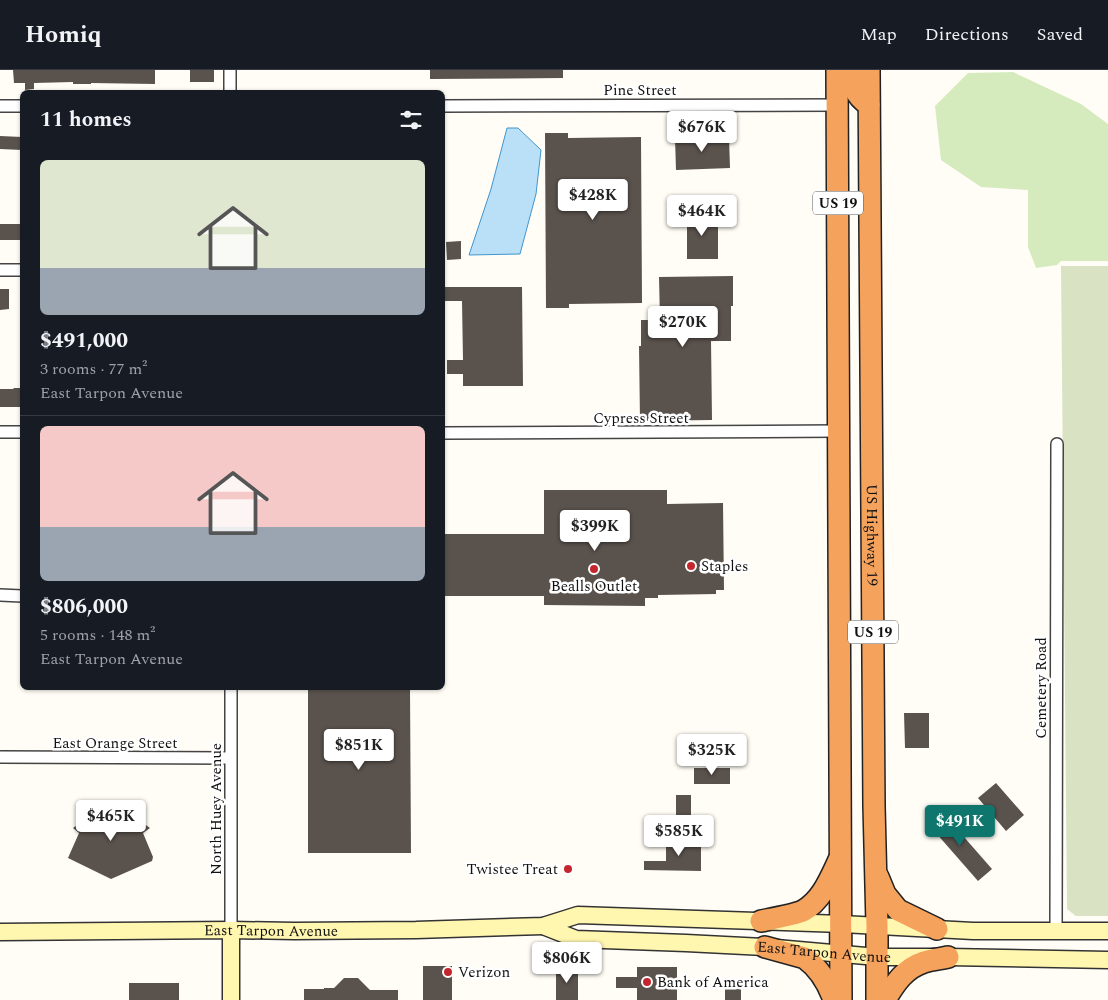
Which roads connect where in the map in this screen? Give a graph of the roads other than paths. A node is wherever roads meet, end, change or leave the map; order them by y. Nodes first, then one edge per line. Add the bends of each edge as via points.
1 (230, 70) edge
2 (837, 70) edge
3 (851, 70) edge
4 (869, 70) edge
5 (230, 90) edge
6 (838, 105) junction
7 (869, 105) junction
8 (0, 106) edge
9 (20, 106) edge
10 (445, 106) edge
11 (870, 249) junction
12 (0, 270) edge
13 (20, 270) edge
14 (839, 431) junction
15 (0, 432) edge
16 (20, 432) edge
17 (445, 433) edge
18 (1057, 444) dead end
19 (0, 595) edge
20 (20, 596) edge
21 (230, 690) edge
22 (0, 757) edge
23 (231, 758) junction
24 (840, 858) junction
25 (876, 870) junction
26 (760, 921) junction
27 (842, 924) junction
28 (543, 926) junction
29 (877, 926) junction
30 (231, 930) junction
31 (936, 930) junction
32 (1056, 931) junction
33 (1108, 931) edge
34 (0, 932) edge
35 (764, 947) junction
36 (842, 953) junction
37 (877, 957) junction
38 (948, 957) junction
39 (1108, 960) edge
40 (232, 1000) edge
41 (834, 1000) edge
42 (841, 1000) edge
43 (877, 1000) edge
44 (885, 1000) edge

1 - 5 street
2 - 6 highway, US 19
3 - 7 highway via 855,91
4 - 7 highway, US Highway 19 / US 19
6 - 10 street, Pine Street
6 - 11 highway via 852,127
6 - 14 highway, US 19
7 - 11 highway, US Highway 19 / US 19
8 - 9 street
11 - 25 highway, US Highway 19 / US 19
12 - 13 street
14 - 17 street, Cypress Street
14 - 24 highway, US 19
15 - 16 street
18 - 32 street, Cemetery Road
19 - 20 street
21 - 23 street, North Huey Avenue
22 - 23 street, East Orange Street
23 - 30 street, North Huey Avenue
24 - 26 highway via 825,889 814,903 801,912
24 - 27 highway, US 19
25 - 29 highway, US Highway 19 / US 19
25 - 31 highway via 885,894 898,910
26 - 27 main road, East Tarpon Avenue
26 - 28 main road, East Tarpon Avenue via 578,915
27 - 29 main road, East Tarpon Avenue
27 - 36 highway, US 19
28 - 30 main road, East Tarpon Avenue
28 - 35 main road, East Tarpon Avenue via 576,939
29 - 31 main road, East Tarpon Avenue
29 - 37 highway, US Highway 19 / US 19
30 - 34 main road, East Tarpon Avenue
30 - 40 main road
31 - 32 main road, East Tarpon Avenue
32 - 33 main road, East Tarpon Avenue
35 - 36 main road, East Tarpon Avenue
35 - 41 highway via 805,958 825,979
36 - 37 main road, East Tarpon Avenue
36 - 42 highway, US 19
37 - 38 main road, East Tarpon Avenue
37 - 43 highway, US Highway 19 / US 19
38 - 39 main road, East Tarpon Avenue
38 - 44 highway via 923,962 904,972

